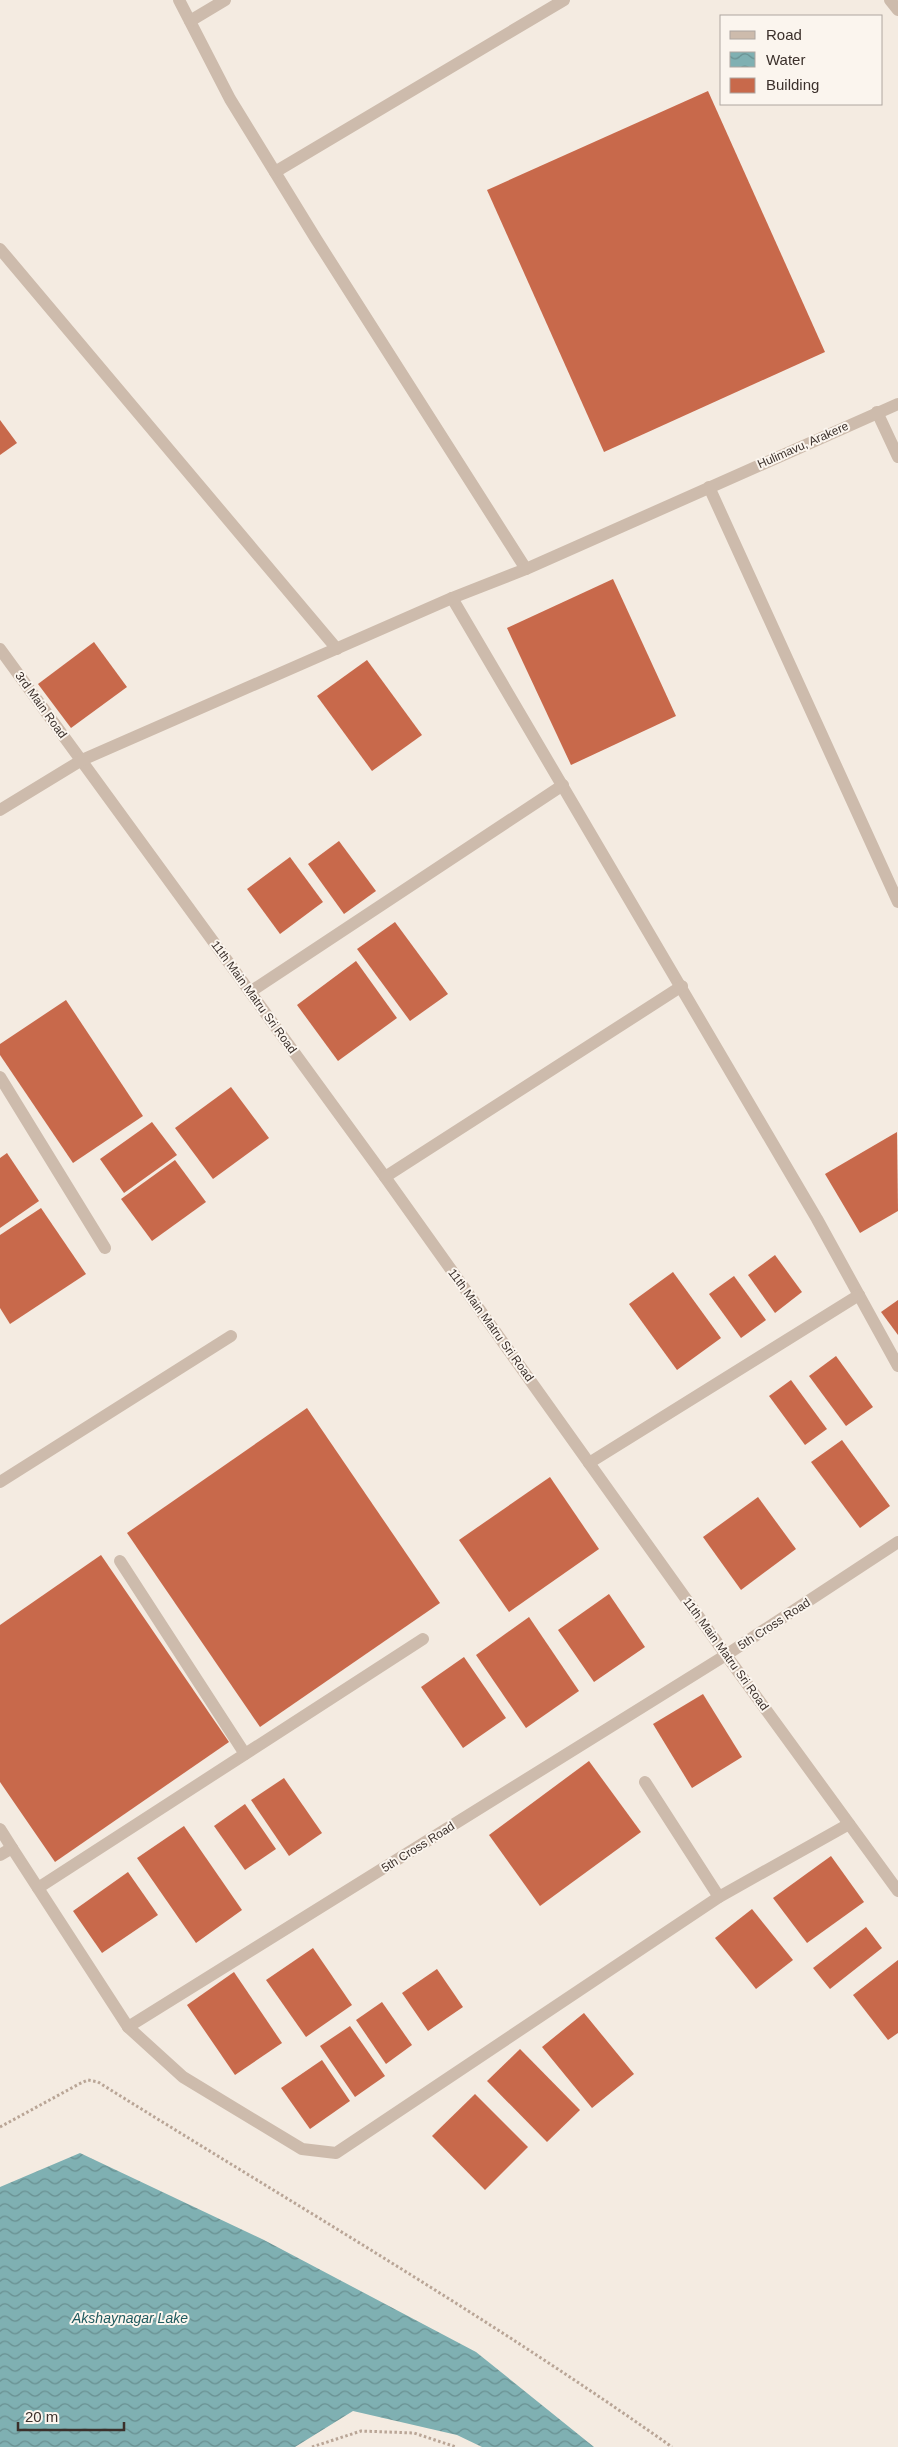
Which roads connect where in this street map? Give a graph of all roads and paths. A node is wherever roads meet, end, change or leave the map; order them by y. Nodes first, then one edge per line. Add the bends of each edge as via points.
1 (179, 0) edge
2 (225, 0) edge
3 (564, 0) edge
4 (890, 0) edge
5 (898, 10) edge
6 (190, 21) junction
7 (275, 172) junction
8 (0, 249) edge
9 (898, 404) edge
10 (877, 412) junction
11 (898, 457) edge
12 (709, 487) junction
13 (526, 569) junction
14 (452, 598) junction
15 (0, 649) edge
16 (337, 649) junction
17 (82, 760) junction
18 (563, 785) junction
19 (0, 810) edge
20 (898, 902) edge
21 (682, 986) junction
22 (250, 992) junction
23 (0, 1077) edge
24 (385, 1177) junction
25 (105, 1248) dead end
26 (859, 1294) junction
27 (231, 1336) dead end
28 (898, 1366) edge
29 (590, 1463) junction
30 (0, 1482) edge
31 (898, 1542) edge
32 (120, 1561) dead end
33 (423, 1639) dead end
34 (726, 1655) junction
35 (245, 1754) junction
36 (645, 1782) dead end
37 (849, 1824) junction
38 (0, 1829) edge
39 (12, 1848) junction
40 (0, 1855) edge
41 (38, 1888) junction
42 (898, 1890) edge
43 (720, 1897) junction
44 (128, 2027) junction
45 (0, 2127) edge
46 (312, 2447) edge
47 (456, 2447) edge
48 (672, 2447) edge

1 - 6 street
2 - 6 street
3 - 7 street
4 - 5 street
6 - 7 street via 230,99
7 - 13 street
8 - 16 street
9 - 10 street, Hulimavu, Arakere
10 - 11 street
10 - 12 street, Hulimavu, Arakere
12 - 13 street, Hulimavu, Arakere
12 - 20 street
13 - 14 street, Hulimavu, Arakere
14 - 16 street, Hulimavu, Arakere
14 - 18 street
15 - 17 street, 3rd Main Road
16 - 17 street, Hulimavu, Arakere
17 - 19 street, Hulimavu, Arakere
17 - 22 street, 11th Main Matru Sri Road
18 - 21 street
18 - 22 street
21 - 24 street
21 - 26 street
22 - 24 street, 11th Main Matru Sri Road
23 - 25 street
24 - 29 street, 11th Main Matru Sri Road
26 - 28 street
26 - 29 street
27 - 30 street
29 - 34 street, 11th Main Matru Sri Road
31 - 34 street, 5th Cross Road
32 - 35 street
33 - 35 street
34 - 37 street, 11th Main Matru Sri Road
34 - 44 street, 5th Cross Road
35 - 41 street
36 - 43 street
37 - 42 street, 11th Main Matru Sri Road
37 - 43 street
38 - 39 street
39 - 40 street
39 - 41 street
41 - 44 street
43 - 44 street via 336,2153 302,2149 184,2077
45 - 48 path via 79,2084 88,2080 98,2082 616,2407
46 - 47 path via 361,2431 414,2433

